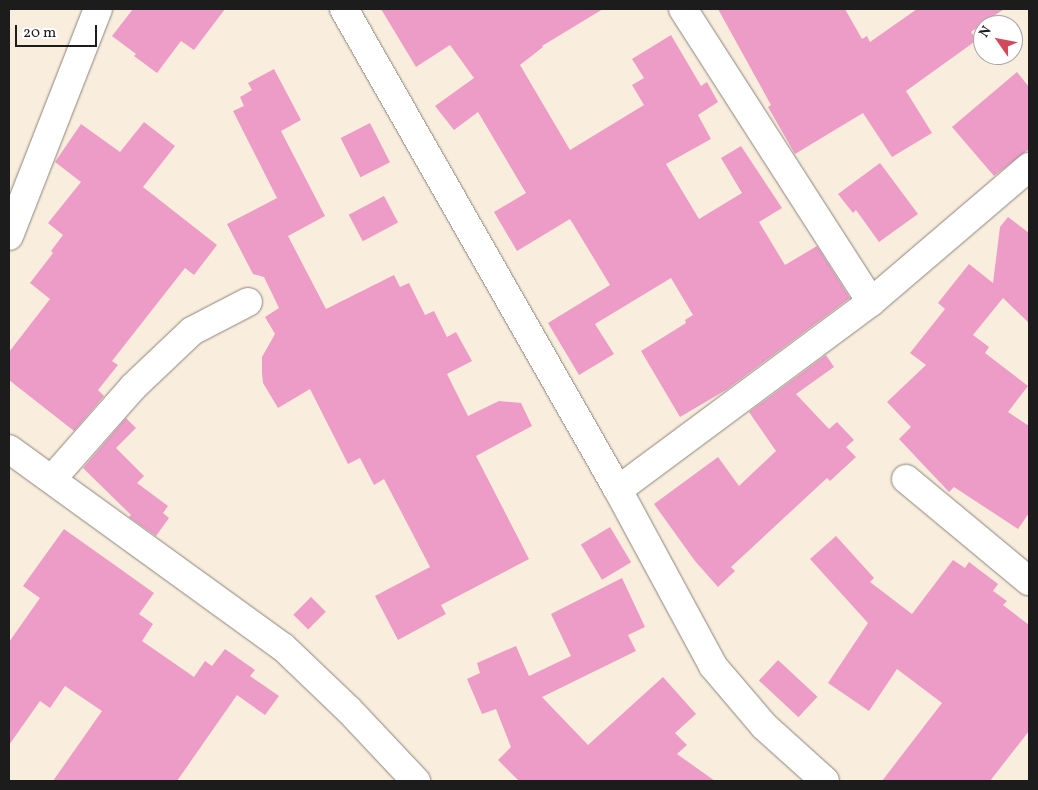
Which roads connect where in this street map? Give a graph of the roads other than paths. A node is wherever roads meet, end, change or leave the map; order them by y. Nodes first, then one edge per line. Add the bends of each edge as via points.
1 (98, 9) edge
2 (344, 9) edge
3 (683, 9) edge
4 (1029, 167) edge
5 (9, 236) edge
6 (248, 302) dead end
7 (871, 302) junction
8 (9, 449) edge
9 (52, 479) junction
10 (906, 479) dead end
11 (618, 490) junction
12 (1029, 581) edge
13 (416, 781) edge
14 (825, 781) edge

1 - 5 street
2 - 11 street
3 - 7 street
4 - 7 street
6 - 9 street via 192,331 133,387
7 - 11 street
8 - 9 street
9 - 13 street via 283,647
10 - 12 street
11 - 14 street via 713,666 764,726

